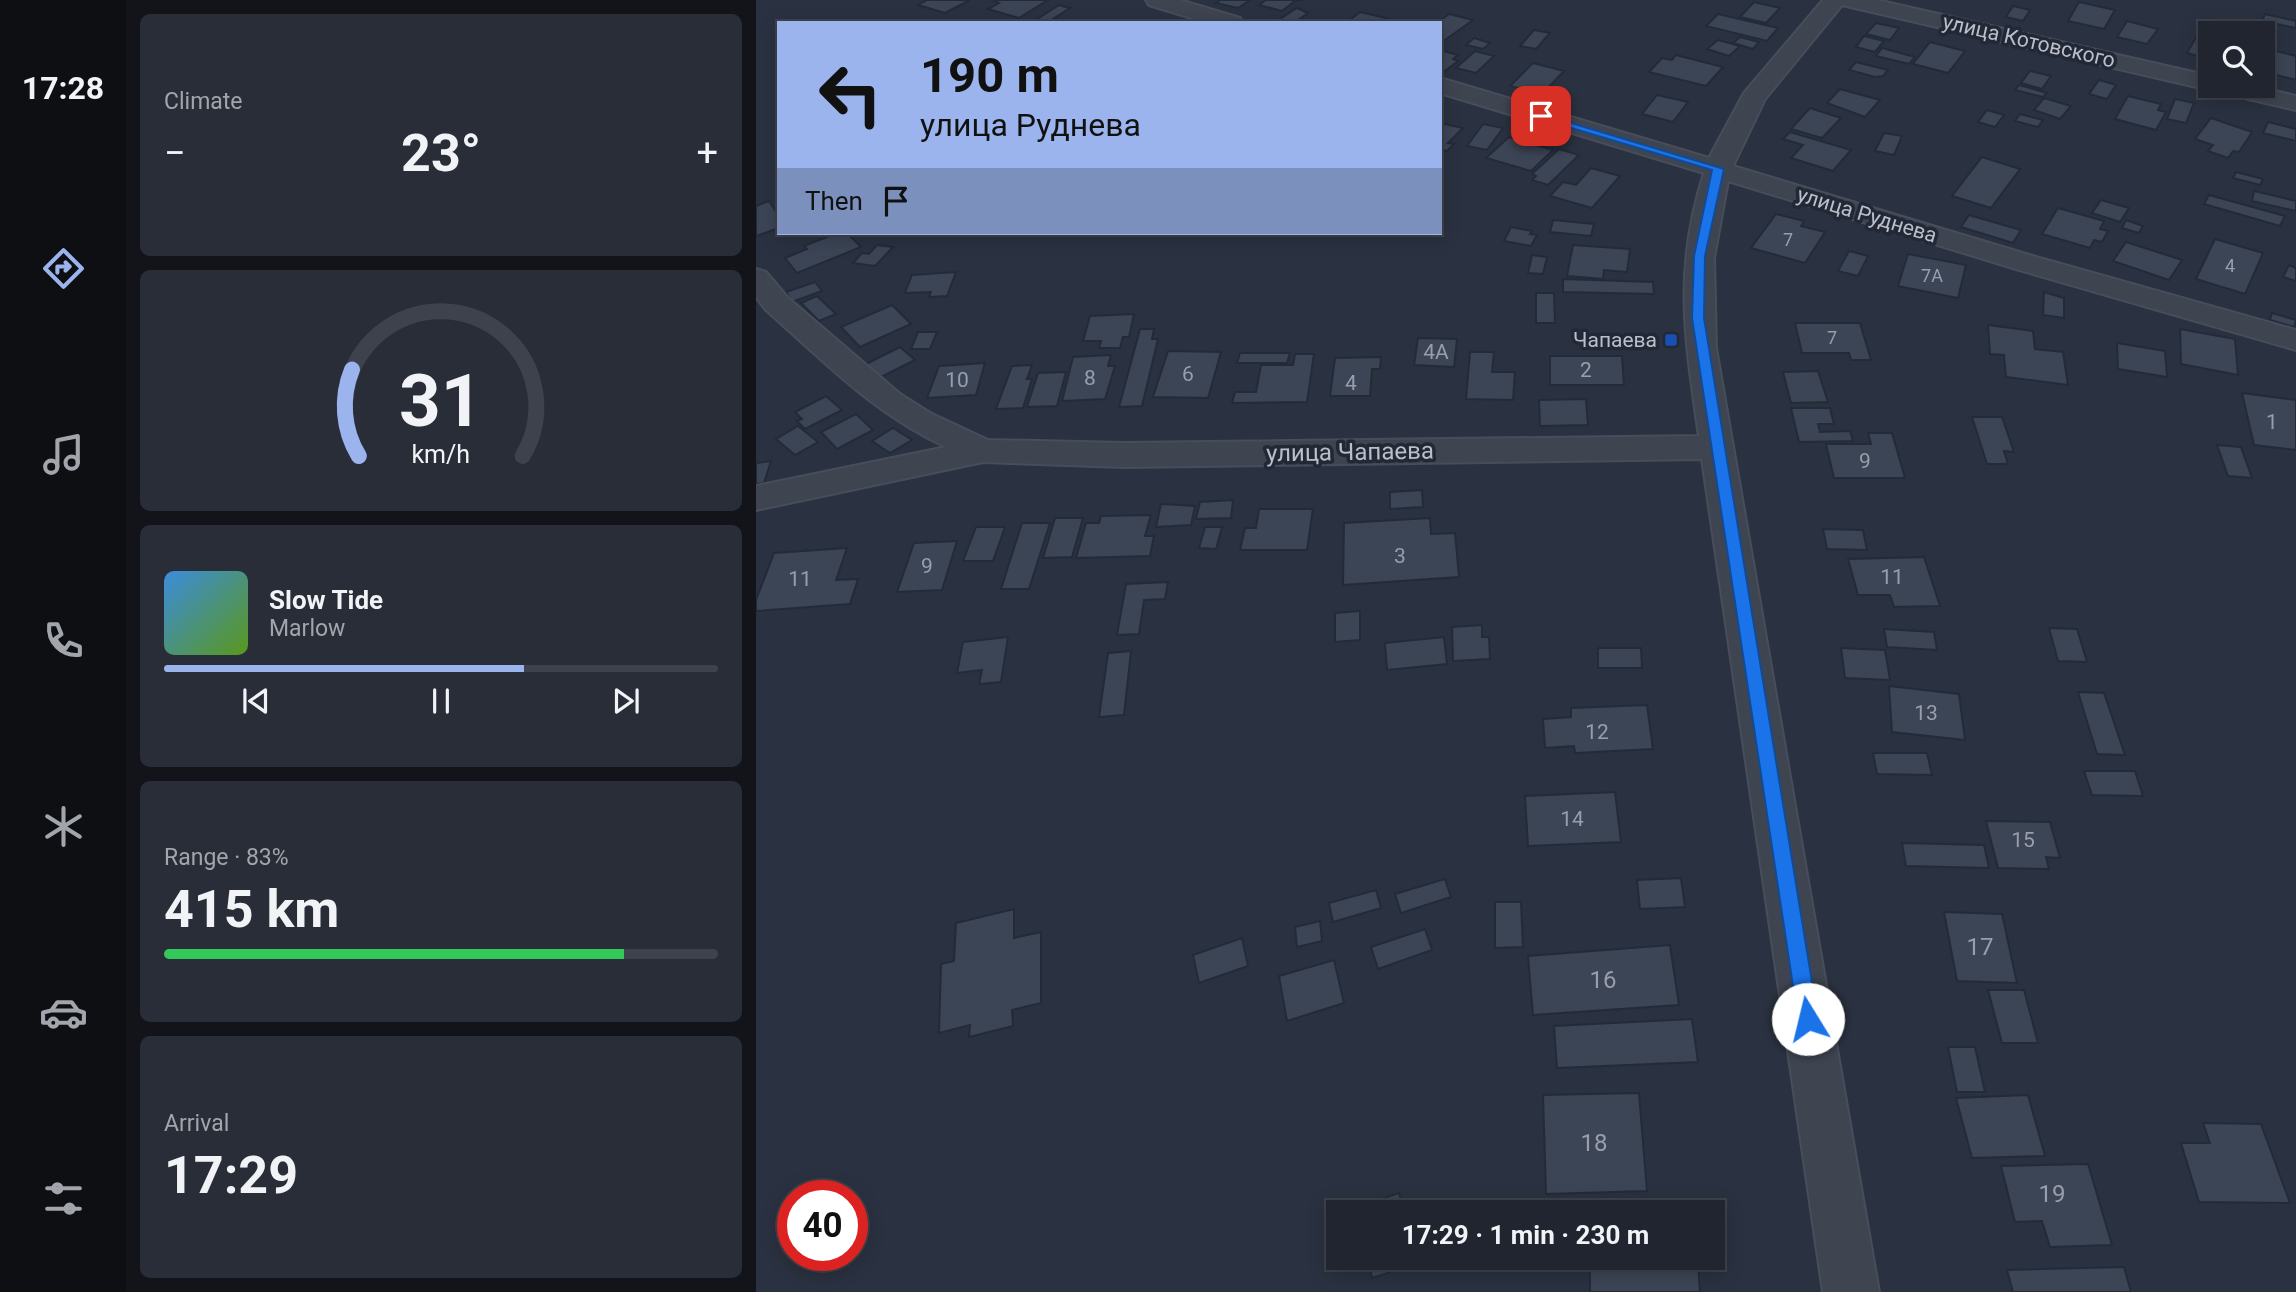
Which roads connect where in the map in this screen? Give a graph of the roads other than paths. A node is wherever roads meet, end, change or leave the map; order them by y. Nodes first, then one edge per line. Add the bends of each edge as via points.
1 (1157, 0) edge
2 (1835, 0) edge
3 (1848, 0) edge
4 (1226, 21) edge
5 (2198, 80) edge
6 (1442, 86) edge
7 (2274, 98) edge
8 (2296, 103) edge
9 (1718, 169) junction
10 (756, 278) edge
11 (2296, 340) edge
12 (1717, 447) junction
13 (983, 451) junction
14 (756, 498) edge
15 (1851, 1292) edge

1 - 4 street
2 - 9 street via 1754,97
3 - 5 street, улица Котовского
6 - 9 street, улица Руднева
7 - 8 street
9 - 11 street, улица Руднева
9 - 12 street via 1698,287 1698,318
10 - 13 street, улица Чапаева via 777,304 888,402
12 - 13 street, улица Чапаева via 1124,455
12 - 15 street
13 - 14 street, улица Чапаева

